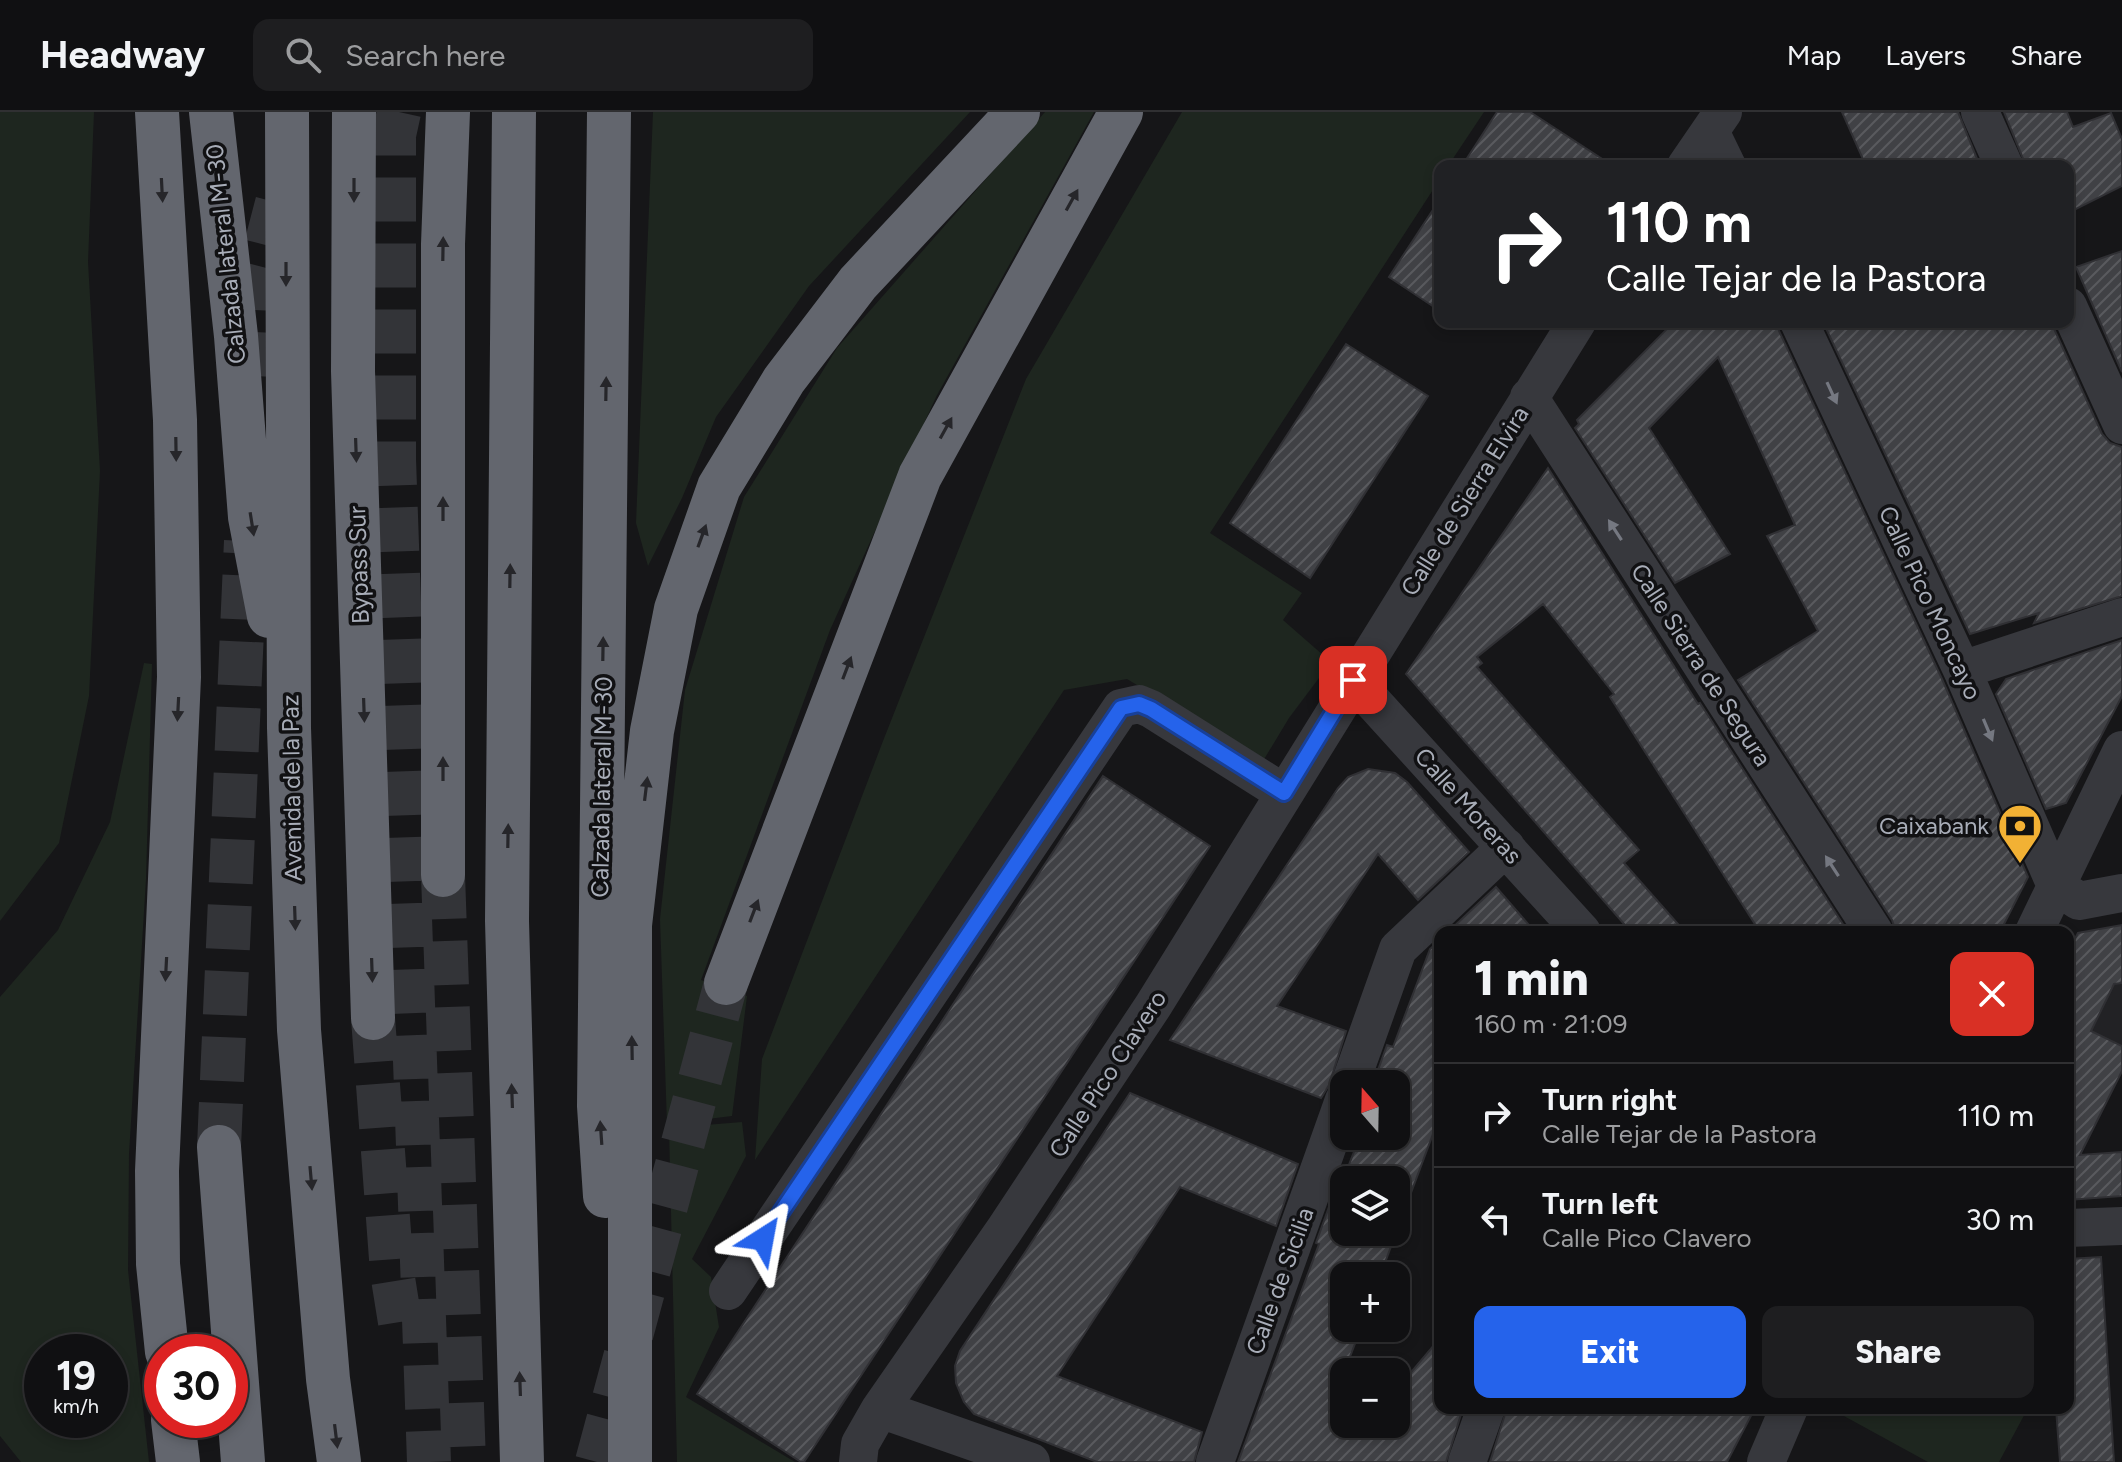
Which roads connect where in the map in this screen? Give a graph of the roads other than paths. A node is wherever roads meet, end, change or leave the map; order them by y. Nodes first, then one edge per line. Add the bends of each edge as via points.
1 (157, 112) edge
2 (211, 112) edge
3 (287, 112) edge
4 (354, 112) edge
5 (448, 112) edge
6 (514, 112) edge
7 (609, 112) edge
8 (1018, 112) edge
9 (1121, 112) edge
10 (1980, 112) edge
11 (1717, 122) edge
12 (1690, 160) edge
13 (1726, 160) edge
14 (2001, 160) edge
15 (2074, 319) edge
16 (1573, 328) edge
17 (1802, 328) edge
18 (1529, 397) junction
19 (2122, 425) edge
20 (2122, 617) edge
21 (1962, 670) junction
22 (1353, 680) junction
23 (289, 728) junction
24 (2122, 750) edge
25 (1284, 793) junction
26 (1506, 847) junction
27 (443, 875) tunnel mouth
28 (2056, 886) junction
29 (2122, 893) edge
30 (1577, 926) edge
31 (1870, 926) edge
32 (2037, 926) edge
33 (726, 983) tunnel mouth
34 (373, 1018) tunnel mouth
35 (1355, 1070) edge
36 (1330, 1139) edge
37 (219, 1147) tunnel mouth
38 (2122, 1226) edge
39 (2074, 1228) edge
40 (728, 1291) dead end
41 (165, 1334) edge
42 (880, 1409) junction
43 (1484, 1414) edge
44 (1786, 1414) edge
45 (175, 1438) edge
46 (178, 1462) edge
47 (243, 1462) edge
48 (339, 1462) edge
49 (522, 1462) edge
50 (623, 1462) edge
51 (630, 1462) edge
52 (858, 1462) edge
53 (1031, 1462) edge
54 (1215, 1462) edge
55 (1467, 1462) edge
56 (1766, 1462) edge

1 -> 41 highway via 175,420 179,677 157,1171
2 -> 23 highway, Calzada lateral M-30 via 250,517
3 -> 23 highway, Avenida de la Paz
4 -> 34 highway, Bypass Sur via 353,371
27 -> 5 highway via 443,244
49 -> 6 highway via 507,921
50 -> 7 highway, Calzada lateral M-30 via 599,1106
51 -> 8 highway via 630,925 652,731 676,609 719,487 784,380 858,283
33 -> 9 highway via 920,476
10 - 14 street
11 - 12 street
11 - 13 street
15 - 19 street
16 - 18 street, Calle de Sierra Elvira
17 -> 21 street, Calle Pico Moncayo
18 - 22 street, Calle de Sierra Elvira
31 -> 18 street, Calle Sierra de Segura
20 - 21 street
21 -> 28 street, Calle Pico Moncayo
22 - 25 street, Calle Pico Clavero
22 - 26 street, Calle Moreras
23 -> 48 highway, Avenida de la Paz via 299,1030
24 - 28 street
25 - 40 street via 1151,709 1139,704 1121,708
25 - 42 street, Calle Pico Clavero via 1153,1006
26 - 30 street, Calle Moreras
26 - 35 street via 1398,949
28 - 29 street via 2079,901
28 - 32 street
36 - 54 street, Calle de Sicilia
37 - 47 highway
38 - 39 street
42 - 52 street, Calle Pico Clavero via 860,1444
42 - 53 street
43 - 55 street
44 - 56 street
45 - 46 highway

